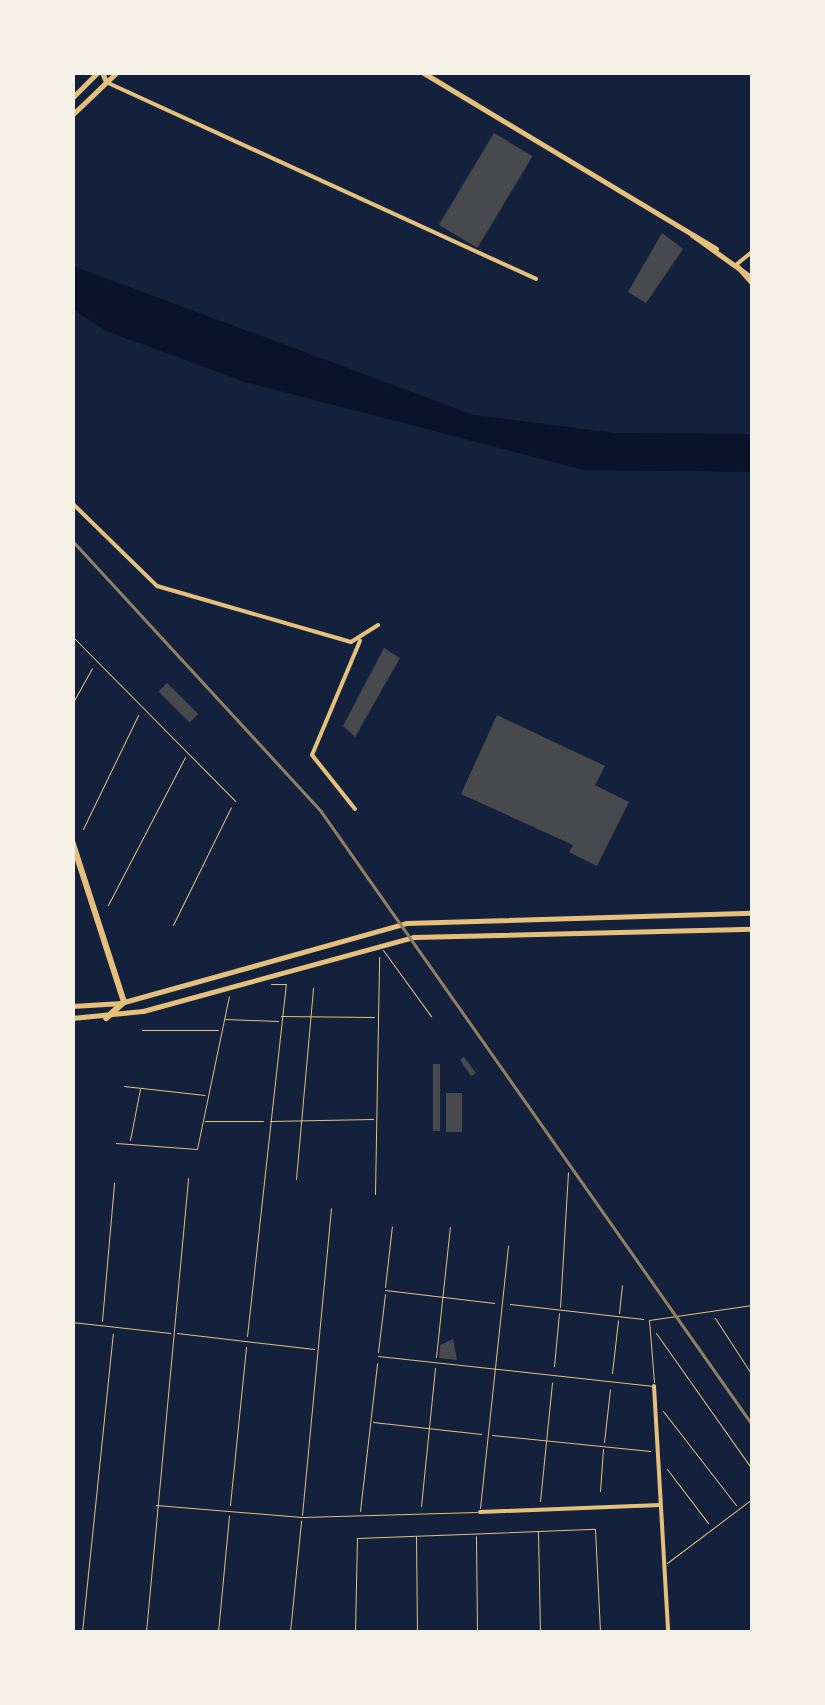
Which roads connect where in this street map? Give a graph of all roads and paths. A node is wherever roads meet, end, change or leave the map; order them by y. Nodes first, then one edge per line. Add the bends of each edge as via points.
1 (117, 72) edge
2 (422, 72) edge
3 (96, 73) edge
4 (106, 82) junction
5 (72, 98) edge
6 (72, 114) edge
7 (752, 252) edge
8 (737, 264) junction
9 (536, 280) dead end
10 (752, 280) edge
11 (72, 503) edge
12 (378, 624) dead end
13 (72, 636) edge
14 (360, 641) junction
15 (96, 660) junction
16 (72, 704) edge
17 (142, 707) junction
18 (188, 753) junction
19 (234, 801) joint
20 (355, 809) dead end
21 (83, 829) dead end
22 (72, 841) edge
23 (108, 905) dead end
24 (752, 913) edge
25 (173, 926) dead end
26 (752, 929) edge
27 (378, 944) junction
28 (379, 953) dead end
29 (270, 983) dead end
30 (312, 988) dead end
31 (229, 996) dead end
32 (124, 1002) junction
33 (72, 1006) edge
34 (280, 1016) junction
35 (431, 1016) dead end
36 (308, 1017) junction
37 (378, 1017) junction
38 (72, 1018) edge
39 (106, 1018) junction
40 (222, 1019) junction
41 (280, 1022) junction
42 (142, 1030) dead end
43 (218, 1030) junction
44 (124, 1086) dead end
45 (140, 1088) junction
46 (205, 1094) junction
47 (376, 1119) junction
48 (201, 1121) junction
49 (299, 1121) junction
50 (268, 1122) junction
51 (116, 1143) dead end
52 (130, 1144) junction
53 (568, 1172) dead end
54 (188, 1178) dead end
55 (296, 1179) dead end
56 (114, 1183) dead end
57 (375, 1194) dead end
58 (331, 1208) dead end
59 (392, 1226) dead end
60 (450, 1227) dead end
61 (508, 1245) dead end
62 (622, 1285) dead end
63 (385, 1290) junction
64 (443, 1297) junction
65 (501, 1303) junction
66 (752, 1306) edge
67 (707, 1307) junction
68 (560, 1310) junction
69 (618, 1316) junction
70 (650, 1320) junction
71 (72, 1322) edge
72 (102, 1324) junction
73 (114, 1326) junction
74 (173, 1333) junction
75 (246, 1341) junction
76 (318, 1349) junction
77 (378, 1356) junction
78 (435, 1362) junction
79 (494, 1369) junction
80 (553, 1375) junction
81 (752, 1375) edge
82 (610, 1382) junction
83 (654, 1386) junction
84 (655, 1401) junction
85 (370, 1421) junction
86 (428, 1428) junction
87 (487, 1434) junction
88 (546, 1440) junction
89 (604, 1446) junction
90 (658, 1455) junction
91 (752, 1468) edge
92 (600, 1490) dead end
93 (752, 1498) edge
94 (156, 1505) junction
95 (660, 1505) junction
96 (539, 1509) junction
97 (740, 1509) junction
98 (230, 1511) junction
99 (480, 1512) junction
100 (420, 1514) junction
101 (302, 1518) junction
102 (359, 1518) junction
103 (713, 1530) junction
104 (538, 1531) junction
105 (476, 1534) junction
106 (416, 1536) junction
107 (667, 1563) junction
108 (82, 1632) edge
109 (146, 1632) edge
110 (218, 1632) edge
111 (290, 1632) edge
112 (355, 1632) edge
113 (417, 1632) edge
114 (478, 1632) edge
115 (540, 1632) edge
116 (600, 1632) edge
117 (668, 1632) edge

1 - 4 main road
2 - 8 main road
3 - 4 main road
3 - 5 main road
4 - 6 main road
4 - 9 street
7 - 8 street
8 - 10 main road
11 - 14 street via 157,586
12 - 14 street
13 - 15 lane
14 - 20 street via 312,754
15 - 16 path
15 - 17 lane
17 - 18 lane
17 - 21 path
18 - 19 lane
18 - 23 path
19 - 25 path
22 - 32 highway
24 - 32 main road via 406,923
26 - 27 main road
27 - 35 lane
27 - 39 main road
28 - 37 path
29 - 34 path via 286,984
30 - 36 path
31 - 40 path
32 - 33 main road
32 - 39 highway
34 - 36 path
34 - 41 path
36 - 37 path
36 - 49 path
37 - 47 path
38 - 39 main road
40 - 41 path
40 - 43 path
41 - 50 path
42 - 43 path
43 - 46 path
44 - 45 path
45 - 46 path
45 - 52 path
46 - 48 path
47 - 49 path
47 - 57 path
48 - 50 path
48 - 52 path via 197,1149
49 - 50 path
49 - 55 path
50 - 75 path
51 - 52 path
53 - 68 path
54 - 74 lane
56 - 72 lane
58 - 76 lane
59 - 63 path
60 - 64 path
61 - 65 lane
62 - 69 path
63 - 64 path
63 - 77 path
64 - 65 path
64 - 78 path
65 - 68 path
65 - 79 lane
66 - 67 lane
67 - 70 lane
67 - 81 path
68 - 69 path
68 - 80 path
69 - 70 path
69 - 82 path
70 - 83 lane
70 - 91 path
71 - 72 lane
72 - 73 lane
73 - 74 lane
73 - 108 path
74 - 75 lane
74 - 94 lane
75 - 76 lane
75 - 98 path
76 - 101 lane
77 - 78 lane
77 - 85 path
78 - 79 lane
78 - 86 path
79 - 80 lane
79 - 87 lane
80 - 82 lane
80 - 88 path
82 - 83 lane
82 - 89 path
83 - 84 street
84 - 90 street
84 - 97 path
85 - 86 path
85 - 102 path
86 - 87 path
86 - 100 path
87 - 88 path
87 - 99 lane
88 - 89 path
88 - 96 path
89 - 90 path
89 - 92 path
90 - 95 street
90 - 103 path
93 - 97 lane
94 - 98 lane
94 - 109 lane
95 - 96 street
95 - 107 street
96 - 99 street
97 - 103 lane
98 - 101 lane
98 - 110 path
99 - 100 lane
100 - 102 lane
101 - 102 lane
101 - 111 lane
103 - 107 lane
104 - 105 path
104 - 115 path
104 - 116 path via 596,1529
105 - 106 path
105 - 114 path
106 - 112 path via 357,1538
106 - 113 path
107 - 117 street

